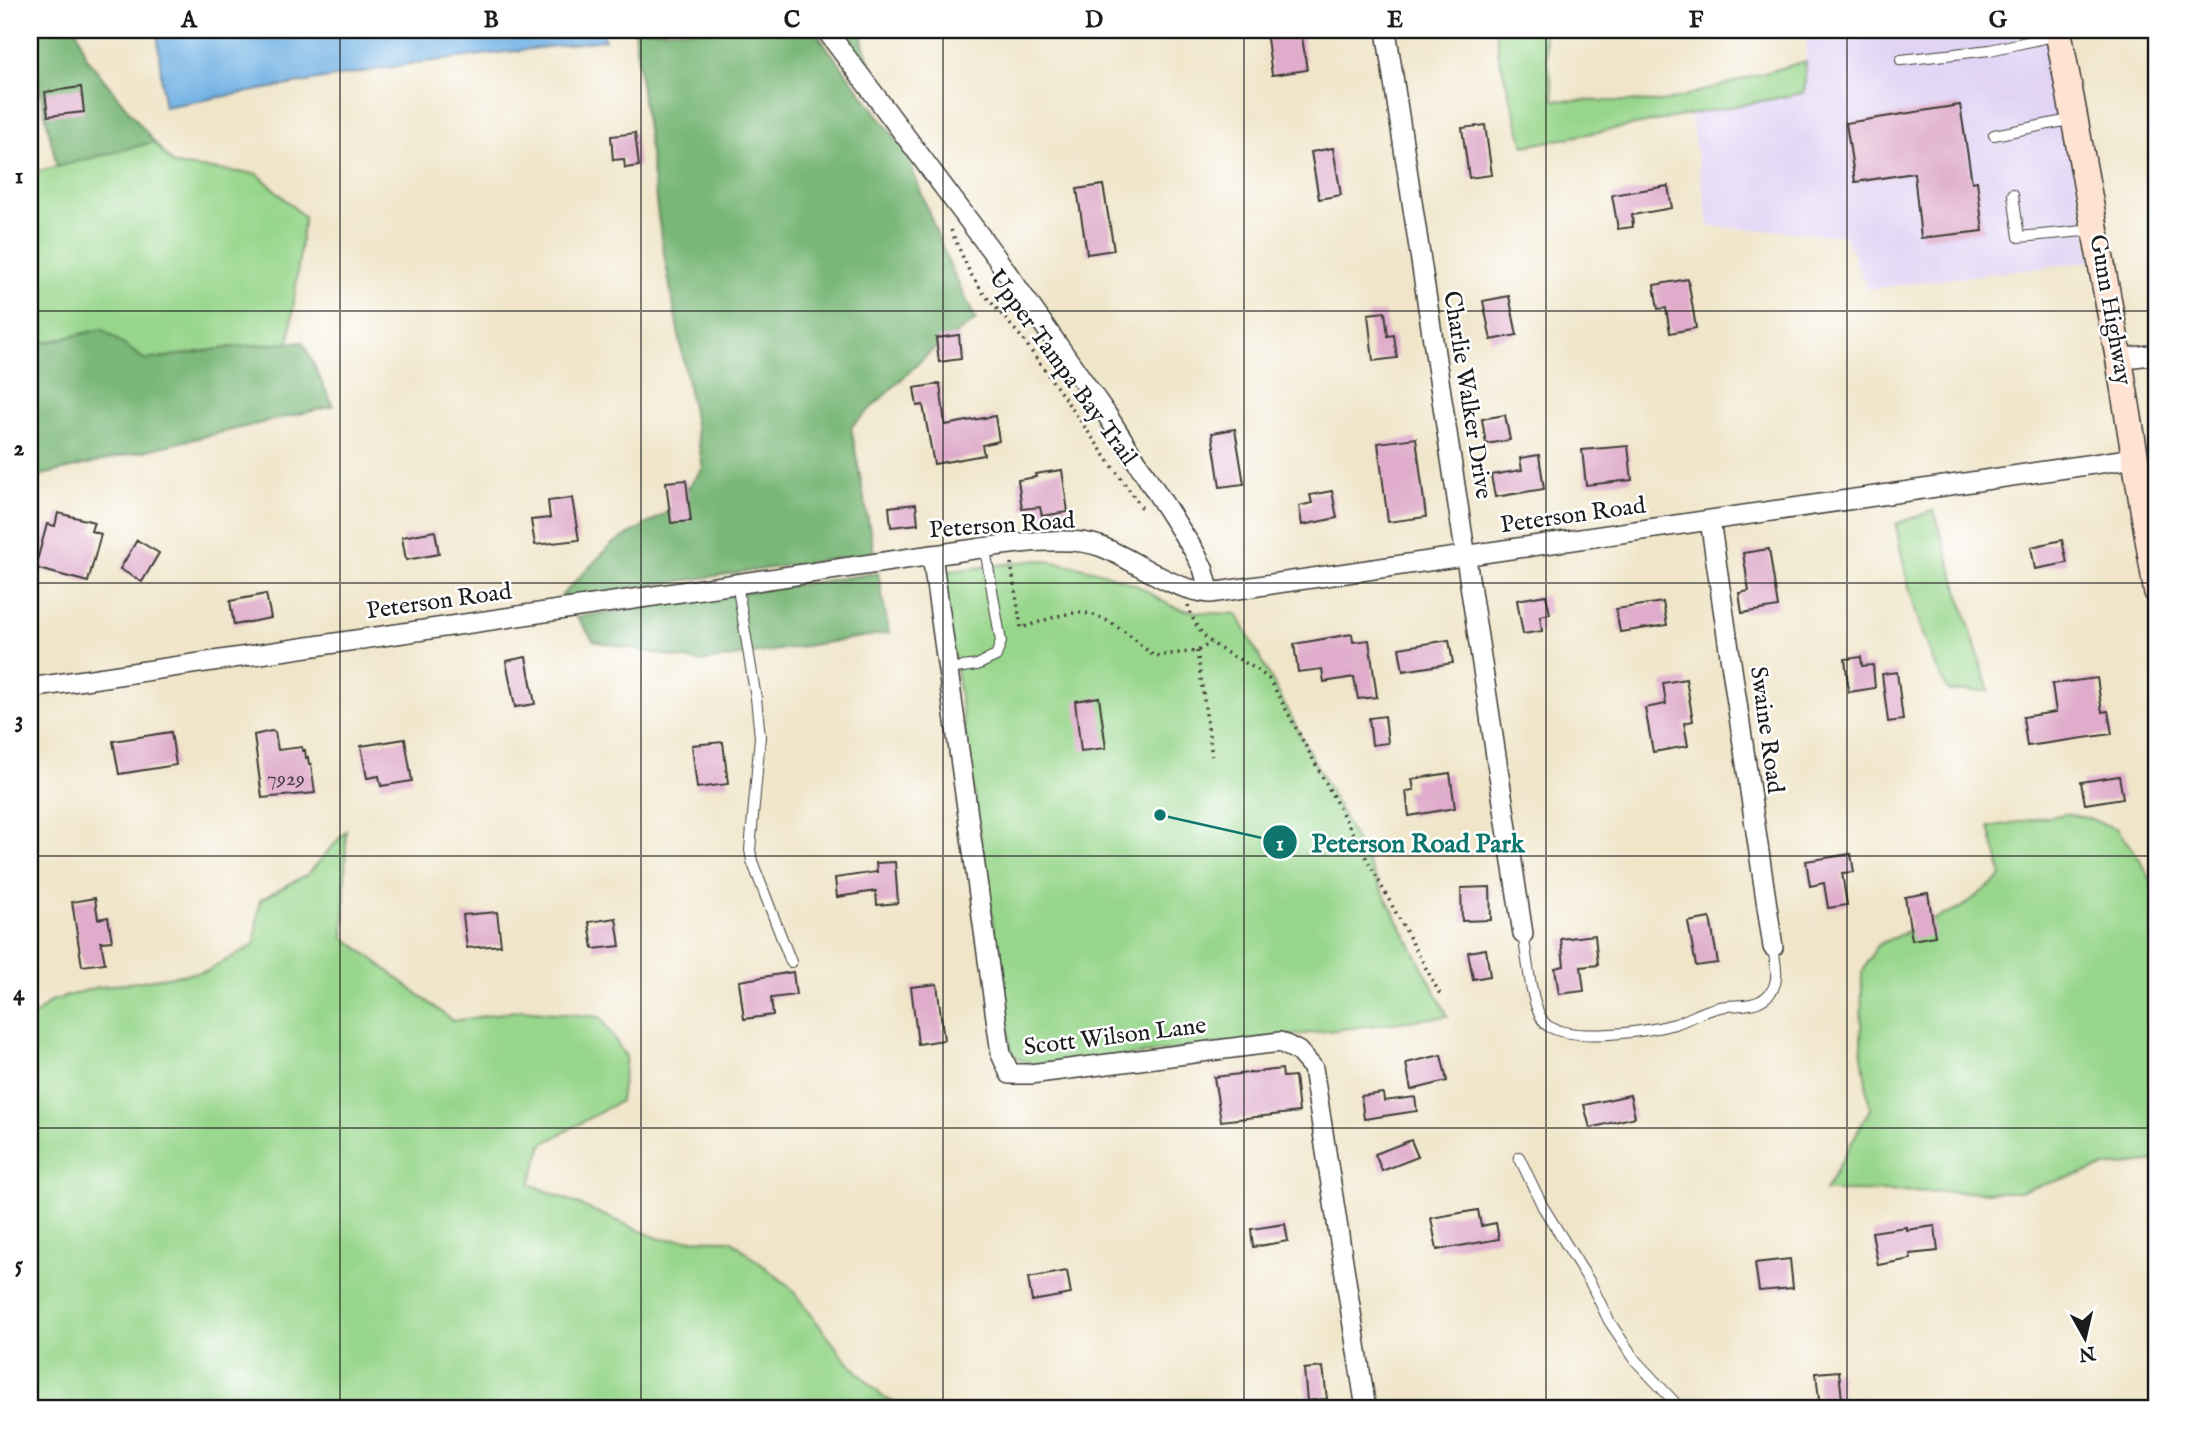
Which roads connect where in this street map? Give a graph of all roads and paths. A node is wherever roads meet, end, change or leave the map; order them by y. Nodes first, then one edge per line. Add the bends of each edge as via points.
1 (825, 30) edge
2 (1385, 30) edge
3 (2058, 32) edge
4 (1901, 60) dead end
5 (2074, 119) junction
6 (1994, 135) dead end
7 (2013, 194) dead end
8 (949, 226) dead end
9 (2095, 230) junction
10 (2157, 354) edge
11 (2119, 359) junction
12 (2135, 458) junction
13 (1146, 514) dead end
14 (1710, 520) junction
15 (985, 548) junction
16 (932, 555) junction
17 (1467, 556) junction
18 (1011, 561) dead end
19 (737, 583) junction
20 (1183, 588) junction
21 (2157, 591) edge
22 (1210, 593) junction
23 (1211, 643) junction
24 (1197, 651) junction
25 (948, 669) junction
26 (30, 688) edge
27 (1212, 756) dead end
28 (1523, 934) joint
29 (1773, 947) joint
30 (791, 962) dead end
31 (1441, 996) dead end
32 (1519, 1157) dead end
33 (1366, 1409) edge
34 (1681, 1409) edge

1 - 22 street via 996,257 1107,415 1194,551
2 - 17 street, Charlie Walker Drive
3 - 4 lane via 1990,50
3 - 5 main road, Gunn Highway
5 - 6 lane
5 - 9 main road, Gunn Highway
7 - 9 lane via 2019,237
8 - 13 path, Upper Tampa Bay Trail via 984,294 1022,338
9 - 11 main road, Gunn Highway
10 - 11 street
11 - 12 main road, Gunn Highway
12 - 14 street, Peterson Road
12 - 21 main road, Gunn Highway
14 - 17 street, Peterson Road
14 - 29 street, Swaine Road
15 - 16 street, Peterson Road
15 - 20 street, Peterson Road via 1081,542 1101,546
15 - 25 lane via 1001,642 996,656 977,665
16 - 19 street, Peterson Road
16 - 25 street, Scott Wilson Lane
17 - 22 street, Peterson Road
17 - 28 street, Charlie Walker Drive
18 - 24 path via 1021,628 1083,613 1117,627 1154,656
19 - 26 street, Peterson Road
19 - 30 lane via 760,737 750,850
20 - 22 street, Peterson Road
20 - 23 path via 1192,619
23 - 24 path
23 - 31 path via 1270,680
24 - 27 path
25 - 33 street, Scott Wilson Lane via 1001,1054 1010,1074 1280,1042 1298,1051 1313,1068
28 - 29 lane via 1538,1011 1546,1025 1565,1032 1597,1034 1641,1032 1721,1006 1752,1004 1767,997 1776,984
32 - 34 lane via 1609,1321 1636,1361

